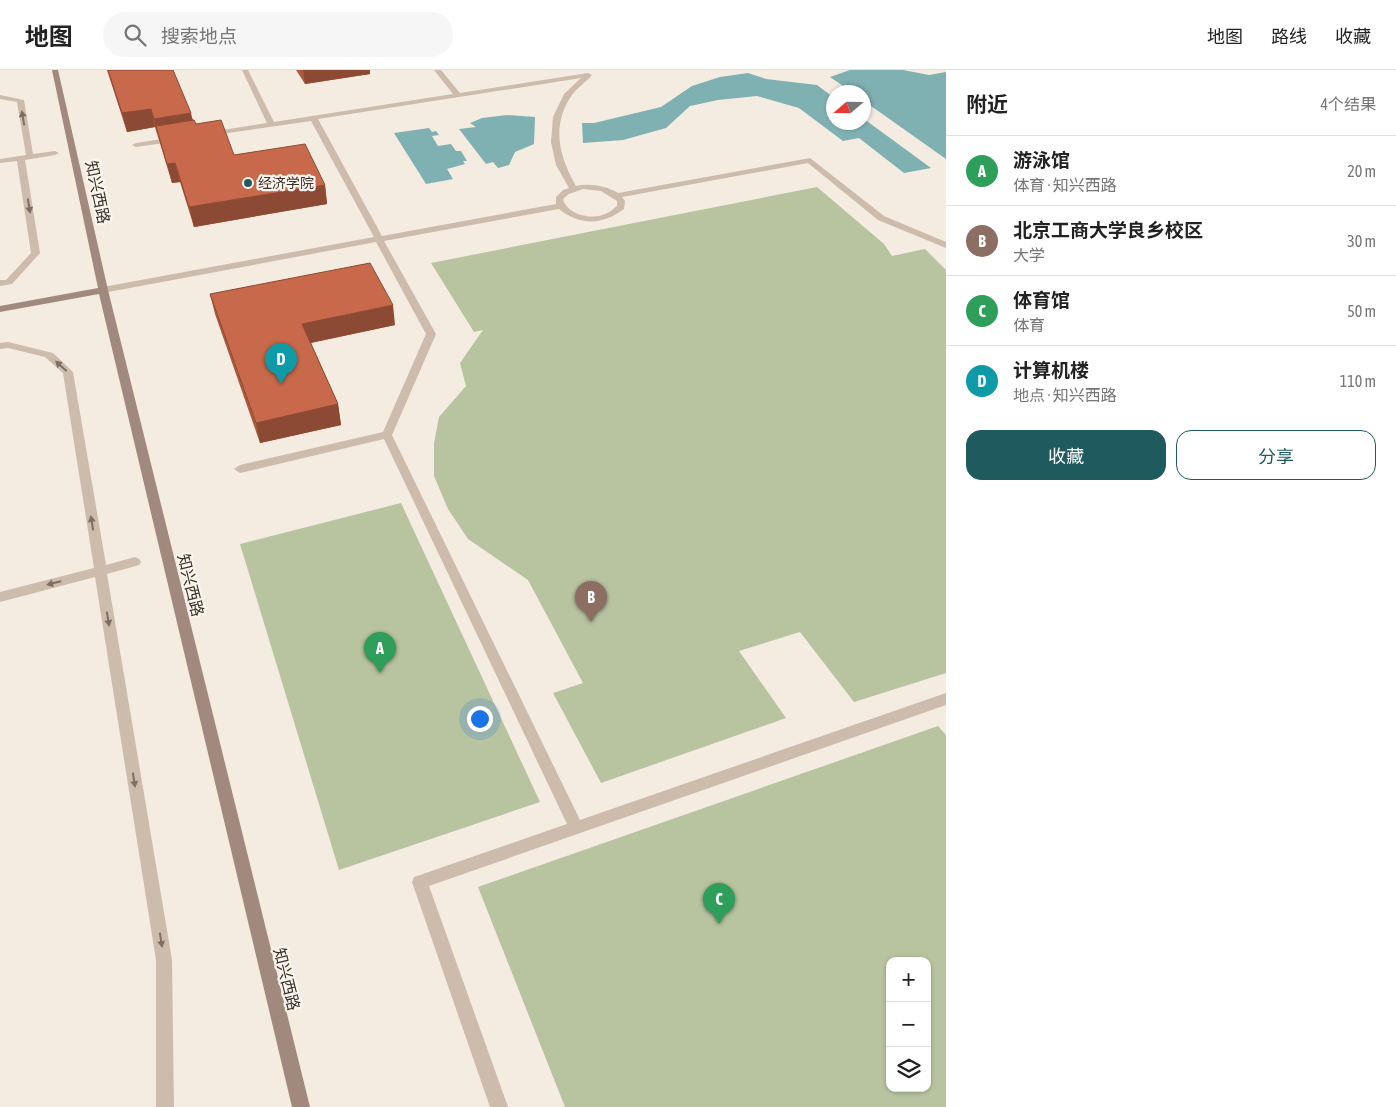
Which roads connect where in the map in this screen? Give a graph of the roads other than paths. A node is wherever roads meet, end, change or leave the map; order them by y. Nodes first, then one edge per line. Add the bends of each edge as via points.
1 (55, 70) edge
2 (245, 70) edge
3 (437, 70) edge
4 (590, 73) edge
5 (0, 96) edge
6 (458, 96) junction
7 (313, 118) junction
8 (271, 124) junction
9 (203, 135) edge
10 (184, 138) edge
11 (136, 145) dead end
12 (55, 153) dead end
13 (26, 157) junction
14 (0, 161) edge
15 (573, 188) junction
16 (617, 196) junction
17 (559, 206) junction
18 (379, 240) junction
19 (946, 245) edge
20 (0, 283) edge
21 (103, 290) junction
22 (0, 310) edge
23 (0, 346) edge
24 (387, 435) junction
25 (240, 469) dead end
26 (135, 562) dead end
27 (100, 571) junction
28 (0, 597) edge
29 (946, 699) edge
30 (576, 828) junction
31 (165, 1107) edge
32 (302, 1107) edge
33 (499, 1107) edge

1 - 21 street, 知兴西路
2 - 8 street
3 - 6 street
4 - 6 street
4 - 15 street via 566,96 557,118 555,142 560,165
13 -> 5 street via 20,100
6 - 7 street
7 - 8 street
7 - 18 street
8 - 9 street
10 - 11 street
12 - 13 street
13 - 14 street
13 -> 20 street via 36,253 9,282
15 - 16 street via 593,187
15 - 17 street via 560,196
16 - 17 street via 621,207 602,218 581,218
16 - 19 street via 810,160 881,218
17 - 18 street
18 - 21 street
18 - 24 street via 431,334
21 - 22 street
21 - 32 street, 知兴西路
27 -> 23 street via 68,372 49,355
24 - 25 street
24 - 30 street
26 - 27 street
27 -> 28 street
27 -> 31 street via 164,960
29 - 30 street
30 - 33 street via 420,882

